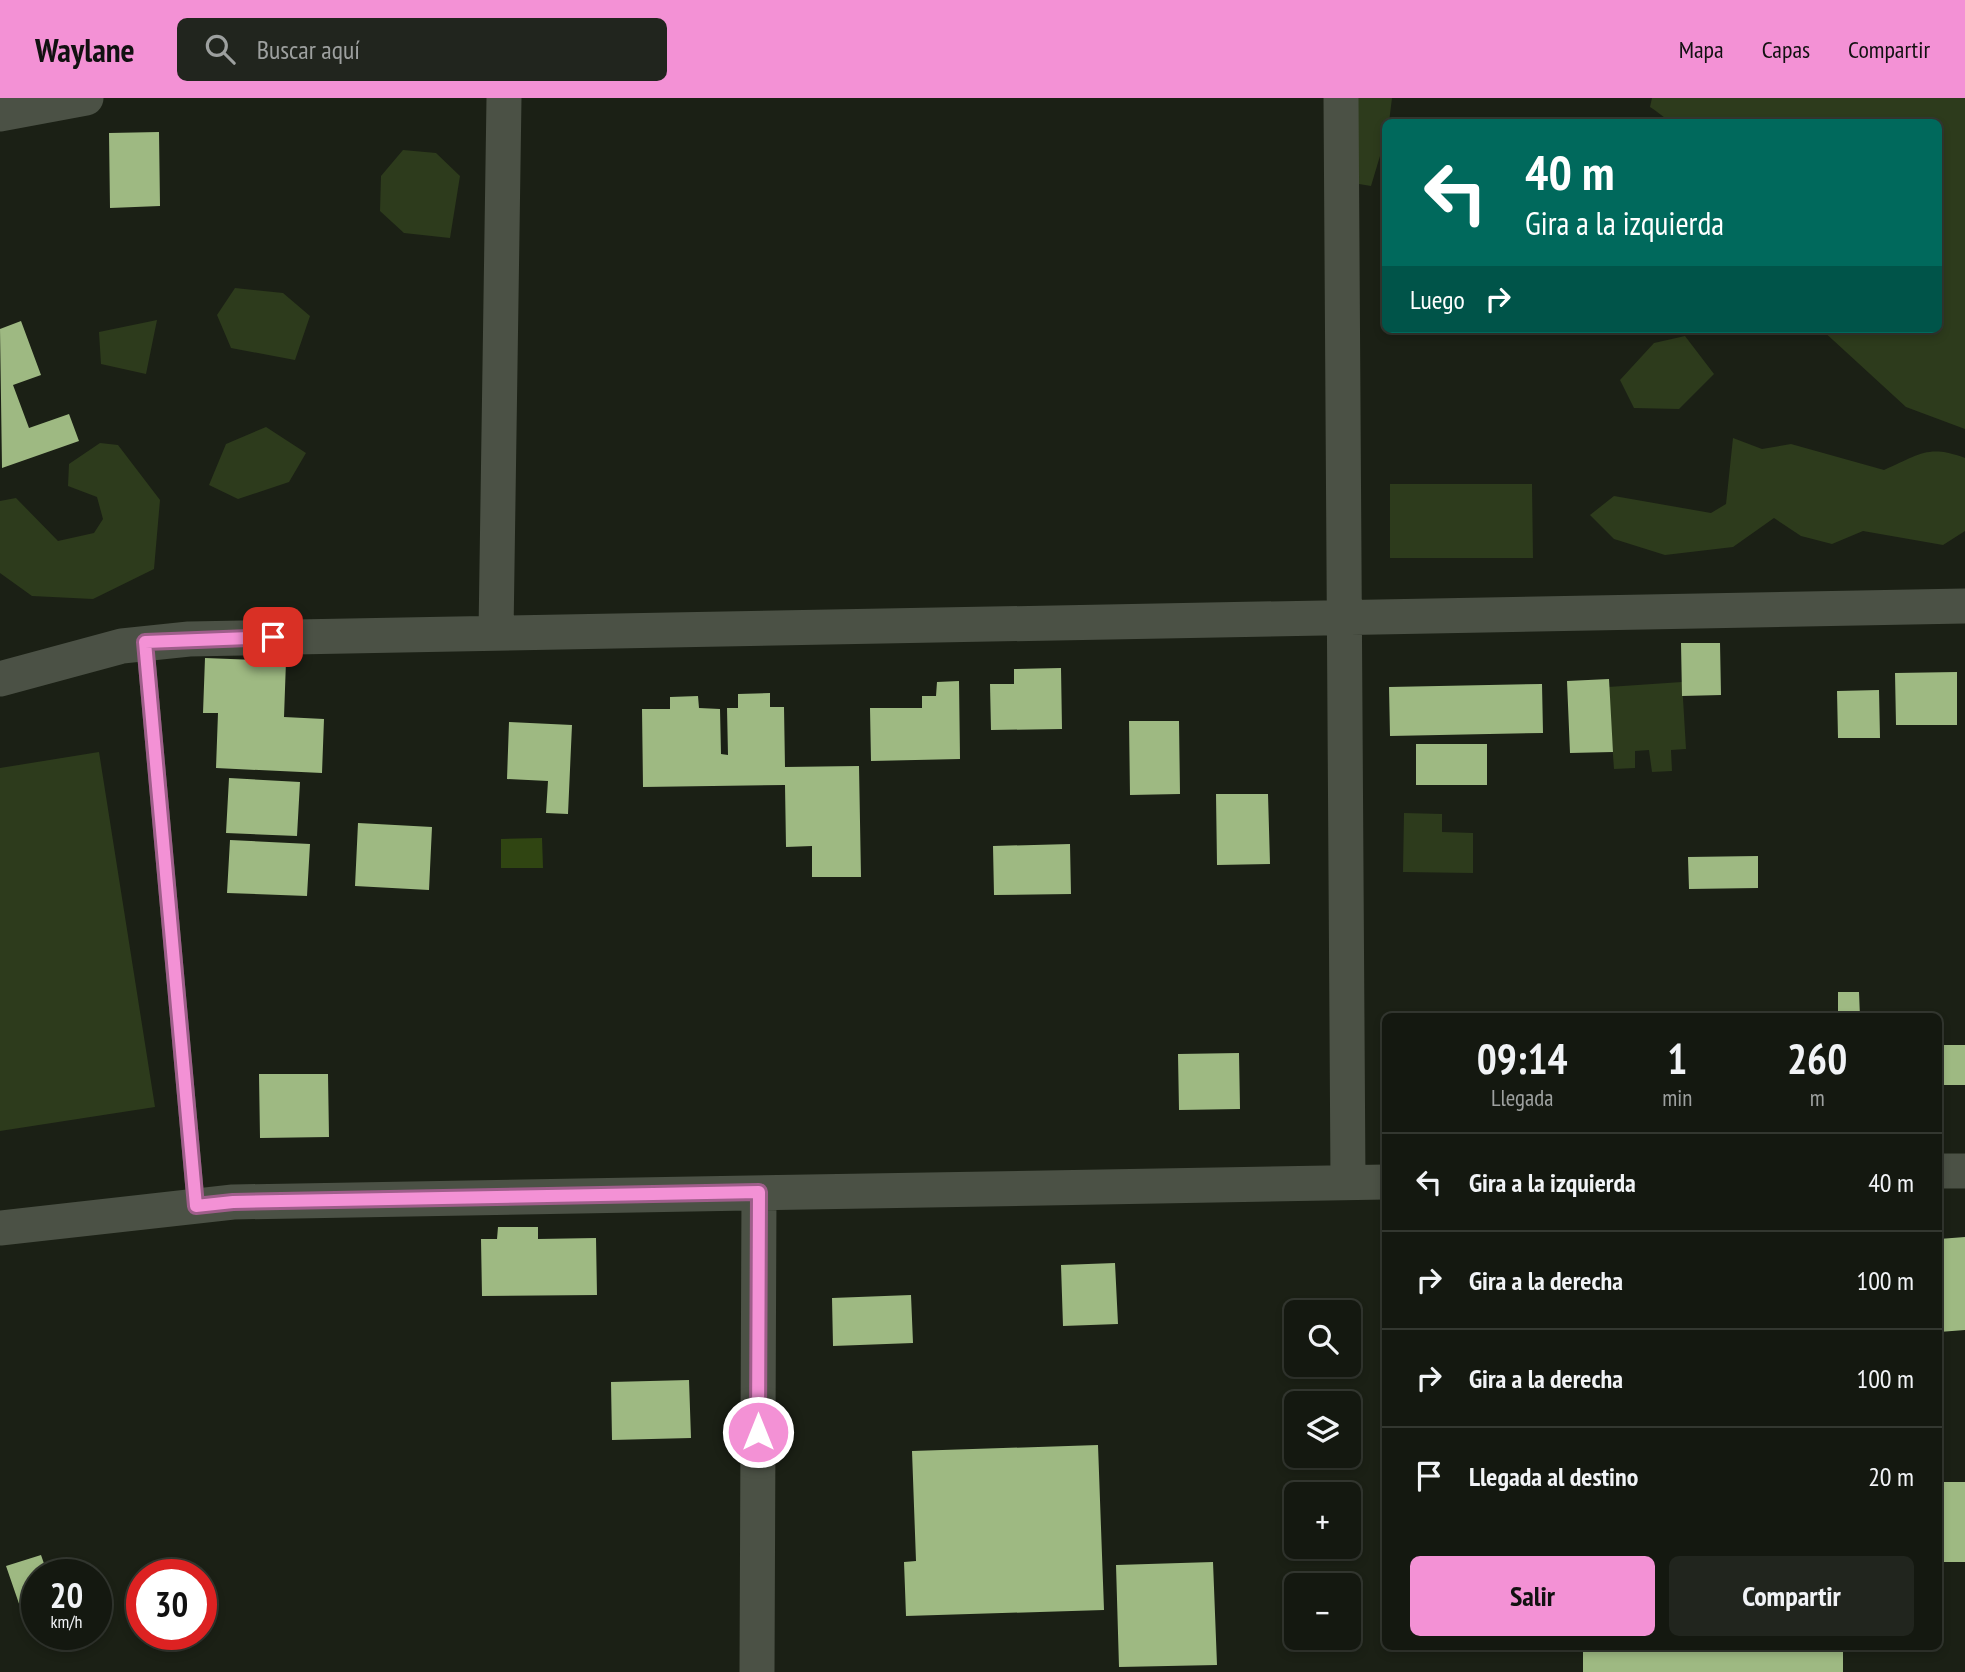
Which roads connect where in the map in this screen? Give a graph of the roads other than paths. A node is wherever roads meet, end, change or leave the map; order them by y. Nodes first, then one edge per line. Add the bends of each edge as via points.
1 (86, 98) edge
2 (504, 98) edge
3 (1341, 98) edge
4 (0, 114) edge
5 (1965, 606) edge
6 (1344, 617) junction
7 (496, 633) junction
8 (145, 642) junction
9 (0, 679) edge
10 (1942, 1171) edge
11 (1965, 1171) edge
12 (1348, 1182) junction
13 (1382, 1182) edge
14 (759, 1192) junction
15 (196, 1206) junction
16 (0, 1228) edge
17 (757, 1672) edge

1 - 4 street
2 - 7 street
3 - 6 street
5 - 6 street
6 - 7 street
6 - 12 street
7 - 8 street
8 - 9 street
8 - 15 lane
10 - 11 street
12 - 13 street
12 - 14 street
14 - 15 street
14 - 17 street
15 - 16 street

